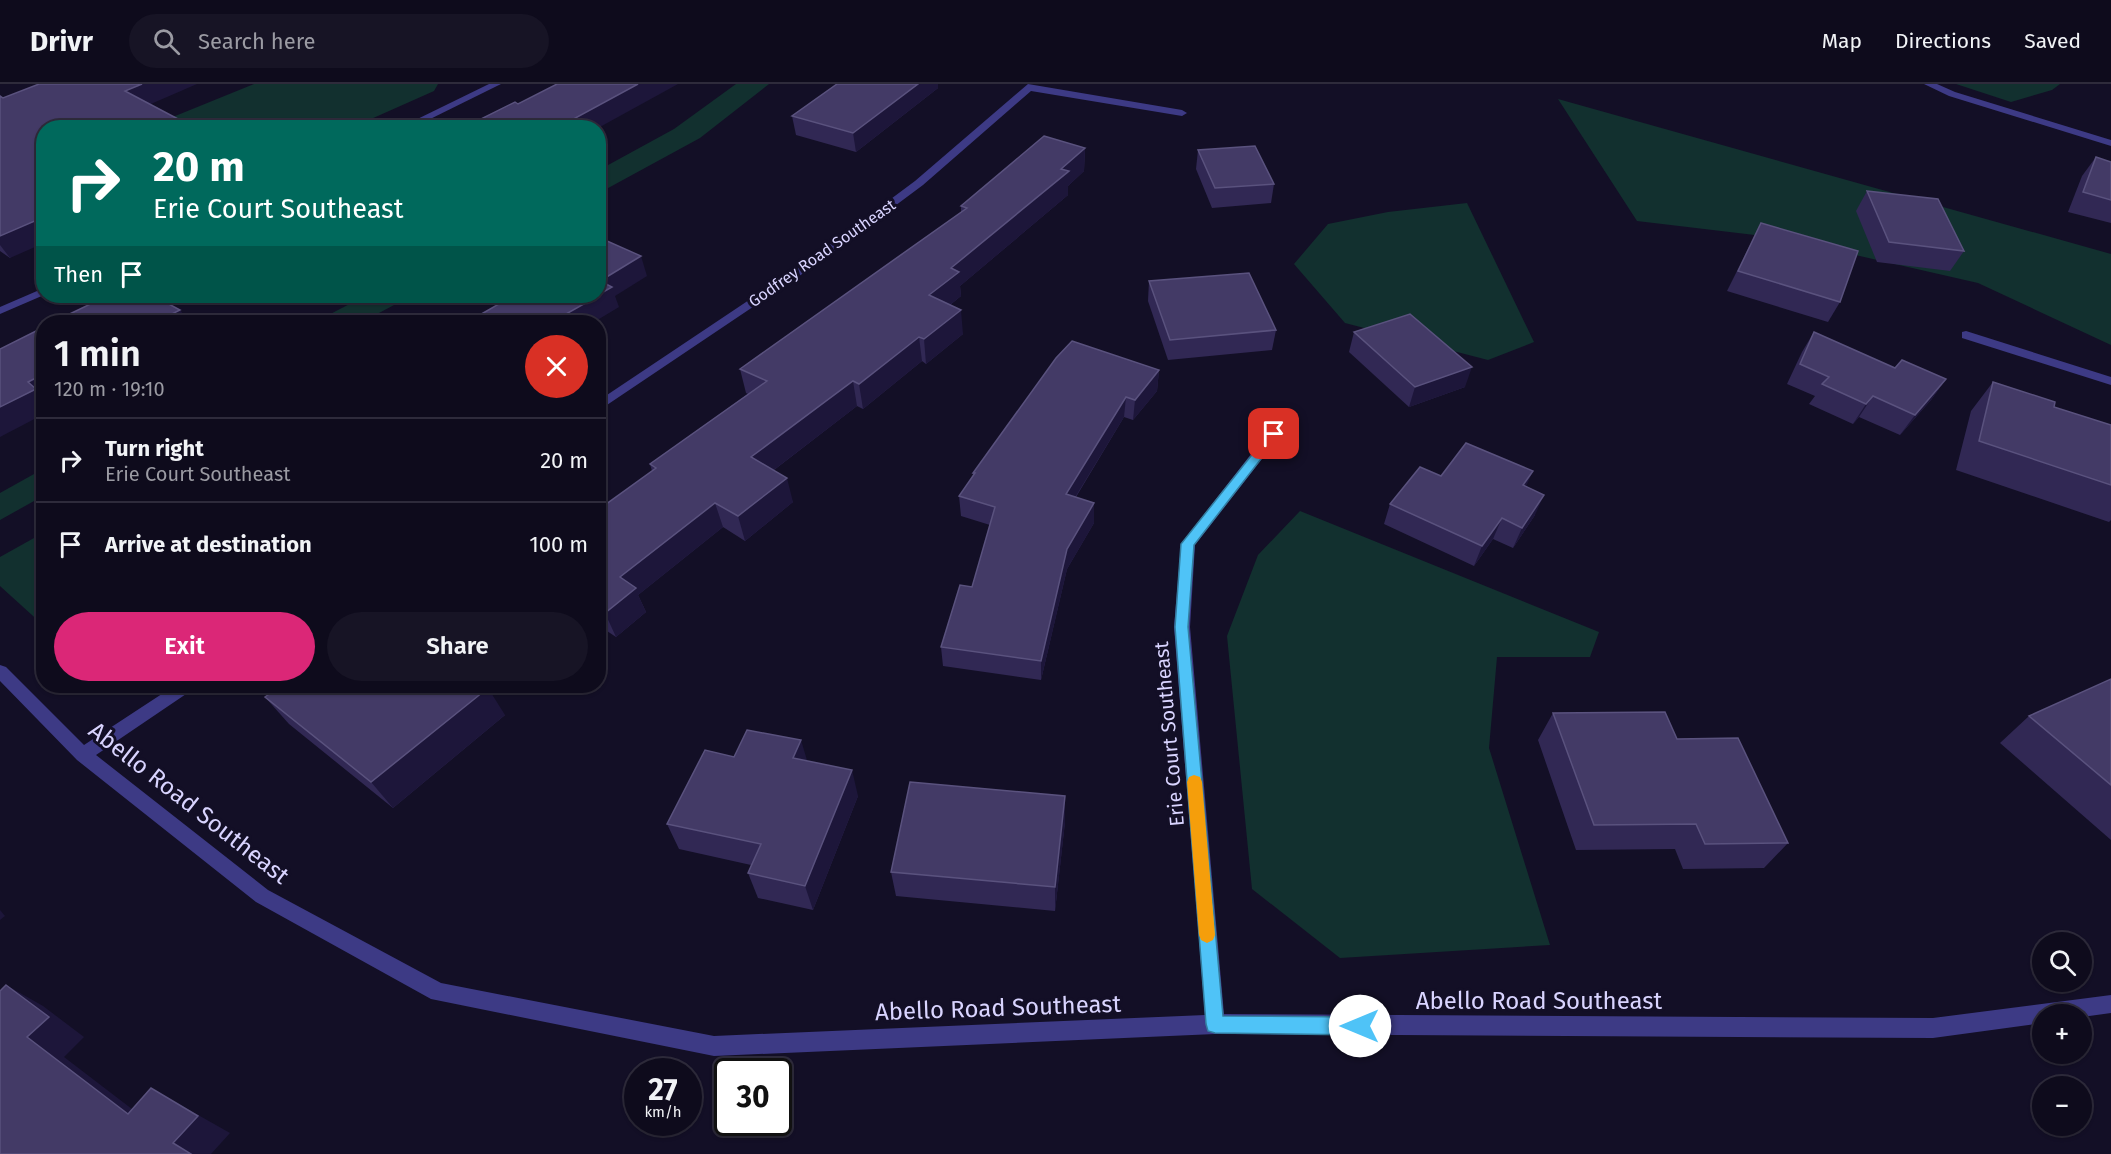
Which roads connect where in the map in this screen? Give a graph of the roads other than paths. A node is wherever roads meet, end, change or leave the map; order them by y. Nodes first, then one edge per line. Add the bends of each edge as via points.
1 (496, 84) edge
2 (1929, 84) edge
3 (1032, 86) edge
4 (1182, 113) dead end
5 (420, 120) edge
6 (2111, 143) edge
7 (36, 295) edge
8 (0, 311) edge
9 (1966, 336) dead end
10 (2111, 381) edge
11 (606, 402) edge
12 (1274, 434) dead end
13 (0, 671) edge
14 (176, 693) edge
15 (83, 755) junction
16 (2111, 1004) edge
17 (1215, 1024) junction

1 - 5 street
2 - 6 street
3 - 4 street
3 - 11 street, Godfrey Road Southeast via 919,183 813,262
7 - 8 street
9 - 10 street
12 - 17 street, Erie Court Southeast via 1188,544 1182,627
13 - 15 street, Abello Road Southeast
14 - 15 street
15 - 17 street, Abello Road Southeast via 262,896 438,992 714,1046
16 - 17 street, Abello Road Southeast via 1932,1028

